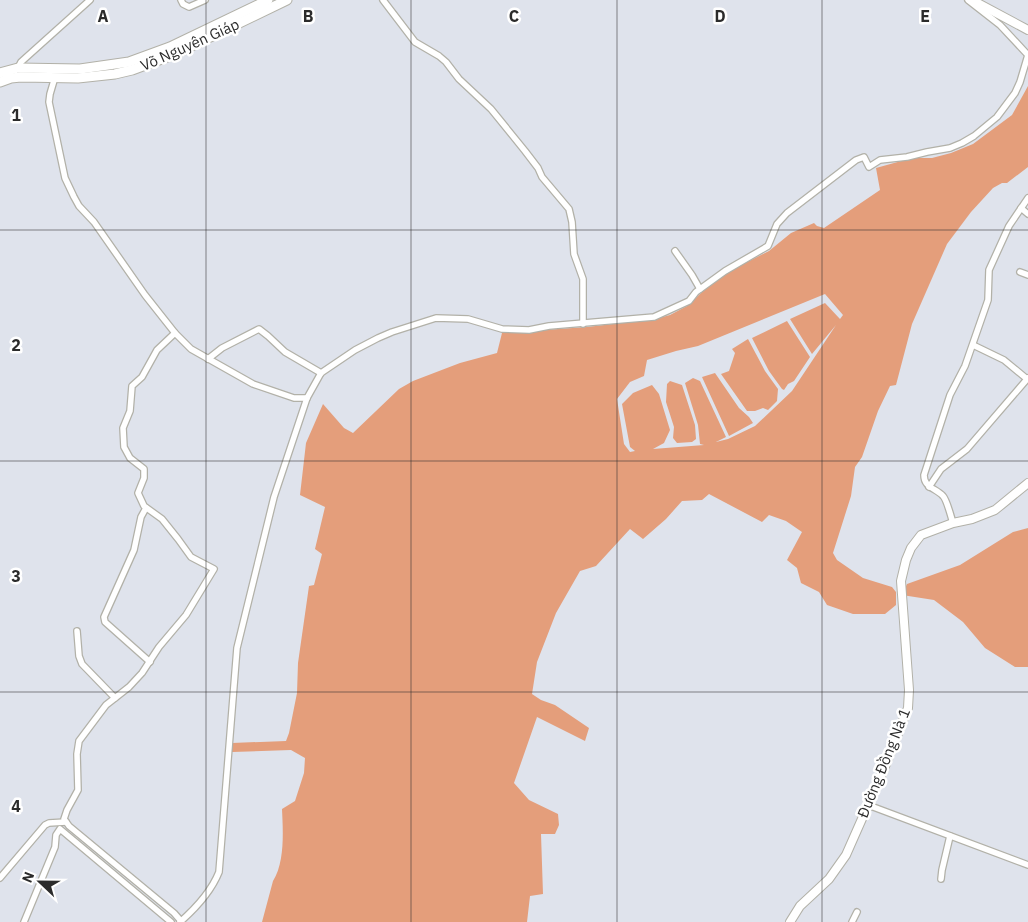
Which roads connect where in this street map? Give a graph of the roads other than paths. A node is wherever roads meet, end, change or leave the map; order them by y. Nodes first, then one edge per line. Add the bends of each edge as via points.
1 (90, 0) edge
2 (181, 0) edge
3 (205, 0) edge
4 (268, 0) edge
5 (287, 0) edge
6 (383, 0) edge
7 (968, 0) edge
8 (972, 0) edge
9 (1028, 30) edge
10 (18, 68) junction
11 (0, 73) edge
12 (56, 77) junction
13 (0, 82) edge
14 (1028, 198) edge
15 (1021, 208) junction
16 (1028, 214) edge
17 (675, 251) dead end
18 (1020, 272) dead end
19 (1028, 275) edge
20 (700, 289) junction
21 (584, 324) junction
22 (175, 333) junction
23 (973, 345) junction
24 (208, 359) junction
25 (321, 373) junction
26 (1027, 378) edge
27 (307, 398) junction
28 (1028, 483) edge
29 (929, 487) junction
30 (146, 508) junction
31 (953, 523) junction
32 (77, 631) dead end
33 (150, 662) junction
34 (115, 698) junction
35 (868, 805) junction
36 (66, 822) junction
37 (950, 836) junction
38 (1028, 865) edge
39 (0, 878) edge
40 (941, 878) dead end
41 (857, 912) dead end
42 (24, 922) edge
43 (171, 922) edge
44 (180, 922) edge
45 (790, 922) edge
46 (852, 922) edge

1 - 10 street
2 - 3 street via 189,8
4 - 10 main road, Võ Nguyên Giáp via 170,47 129,62 80,69
5 - 12 main road, Võ Nguyên Giáp via 147,66 115,74
6 - 21 street via 415,42 446,62 491,109 569,209 574,254 583,279
7 - 20 street via 1000,25 1028,55 1015,93 996,117 974,136 950,148 880,160 869,167 864,157 856,160 787,213 777,224 768,246
8 - 9 street
10 - 11 main road, Võ Nguyên Giáp
12 - 13 main road, Võ Nguyên Giáp via 21,77
12 - 22 street via 49,102 69,187 79,206
14 - 15 street
15 - 16 street
15 - 23 street via 989,270 988,300
17 - 20 street
18 - 19 street
20 - 21 street via 689,301 654,317
21 - 25 street via 517,330 468,319 436,318 378,338
22 - 24 street
22 - 30 street via 156,350 142,377 132,386 131,405 123,428 126,452 144,469 138,493
23 - 26 street via 1004,360
23 - 29 street via 950,395 927,466 924,479
24 - 25 street via 258,329 285,352
24 - 27 street via 258,386 294,398
25 - 27 street
26 - 29 street via 967,449 941,469
27 - 44 street via 269,514 237,648 219,872 199,904
28 - 31 street, Đường Đồng Nà 1 via 995,510
29 - 31 street via 943,496
30 - 33 street via 134,550 104,617 105,622
30 - 33 street via 162,519 191,557 214,570 186,615
31 - 35 street, Đường Đồng Nà 1 via 921,535 906,560 901,581 908,708
32 - 34 street via 82,664
33 - 34 street
34 - 36 street via 78,741 78,790 64,815
35 - 37 street
35 - 45 street, Đường Đồng Nà 1 via 838,867 800,906
36 - 39 street via 45,825
36 - 44 street via 174,913
37 - 38 street
37 - 40 street
41 - 46 street
42 - 43 street via 60,829

